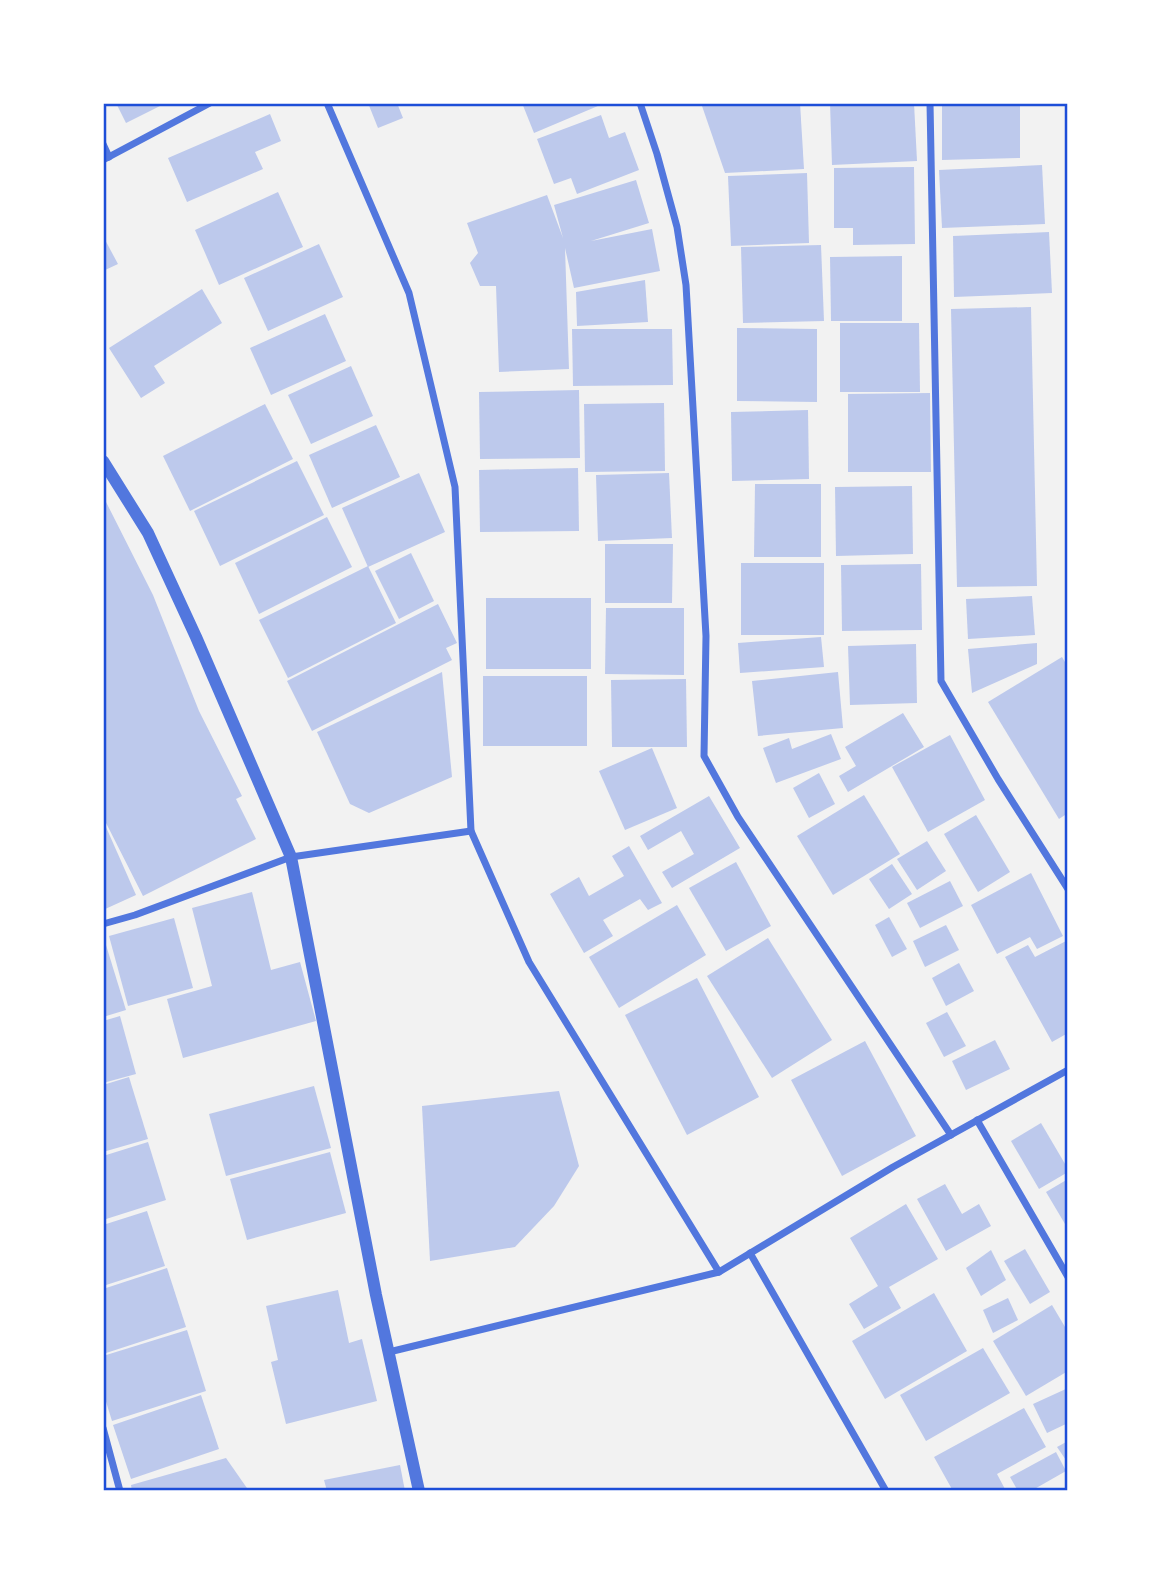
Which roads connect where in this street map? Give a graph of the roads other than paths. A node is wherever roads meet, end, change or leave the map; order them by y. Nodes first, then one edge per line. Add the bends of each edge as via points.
1 (210, 103) edge
2 (327, 103) edge
3 (640, 103) edge
4 (930, 103) edge
5 (103, 144) edge
6 (106, 158) edge
7 (103, 461) edge
8 (471, 831) junction
9 (291, 857) junction
10 (1068, 889) edge
11 (103, 924) edge
12 (1068, 1070) edge
13 (977, 1120) junction
14 (951, 1135) junction
15 (750, 1254) junction
16 (719, 1272) junction
17 (1068, 1277) edge
18 (389, 1352) junction
19 (103, 1428) edge
20 (120, 1491) edge
21 (419, 1491) edge
22 (886, 1491) edge

1 - 6 street
2 - 8 street via 409,293 455,487
3 - 14 street via 677,227 686,285 706,636 704,756 738,817
4 - 10 street via 941,681
5 - 6 street
7 - 9 street via 148,533
8 - 9 street
8 - 16 street via 529,962
9 - 11 street
9 - 18 street
12 - 13 street
13 - 14 street
13 - 17 street
14 - 15 street
15 - 16 street
15 - 22 street
16 - 18 street
18 - 21 street
19 - 20 street

